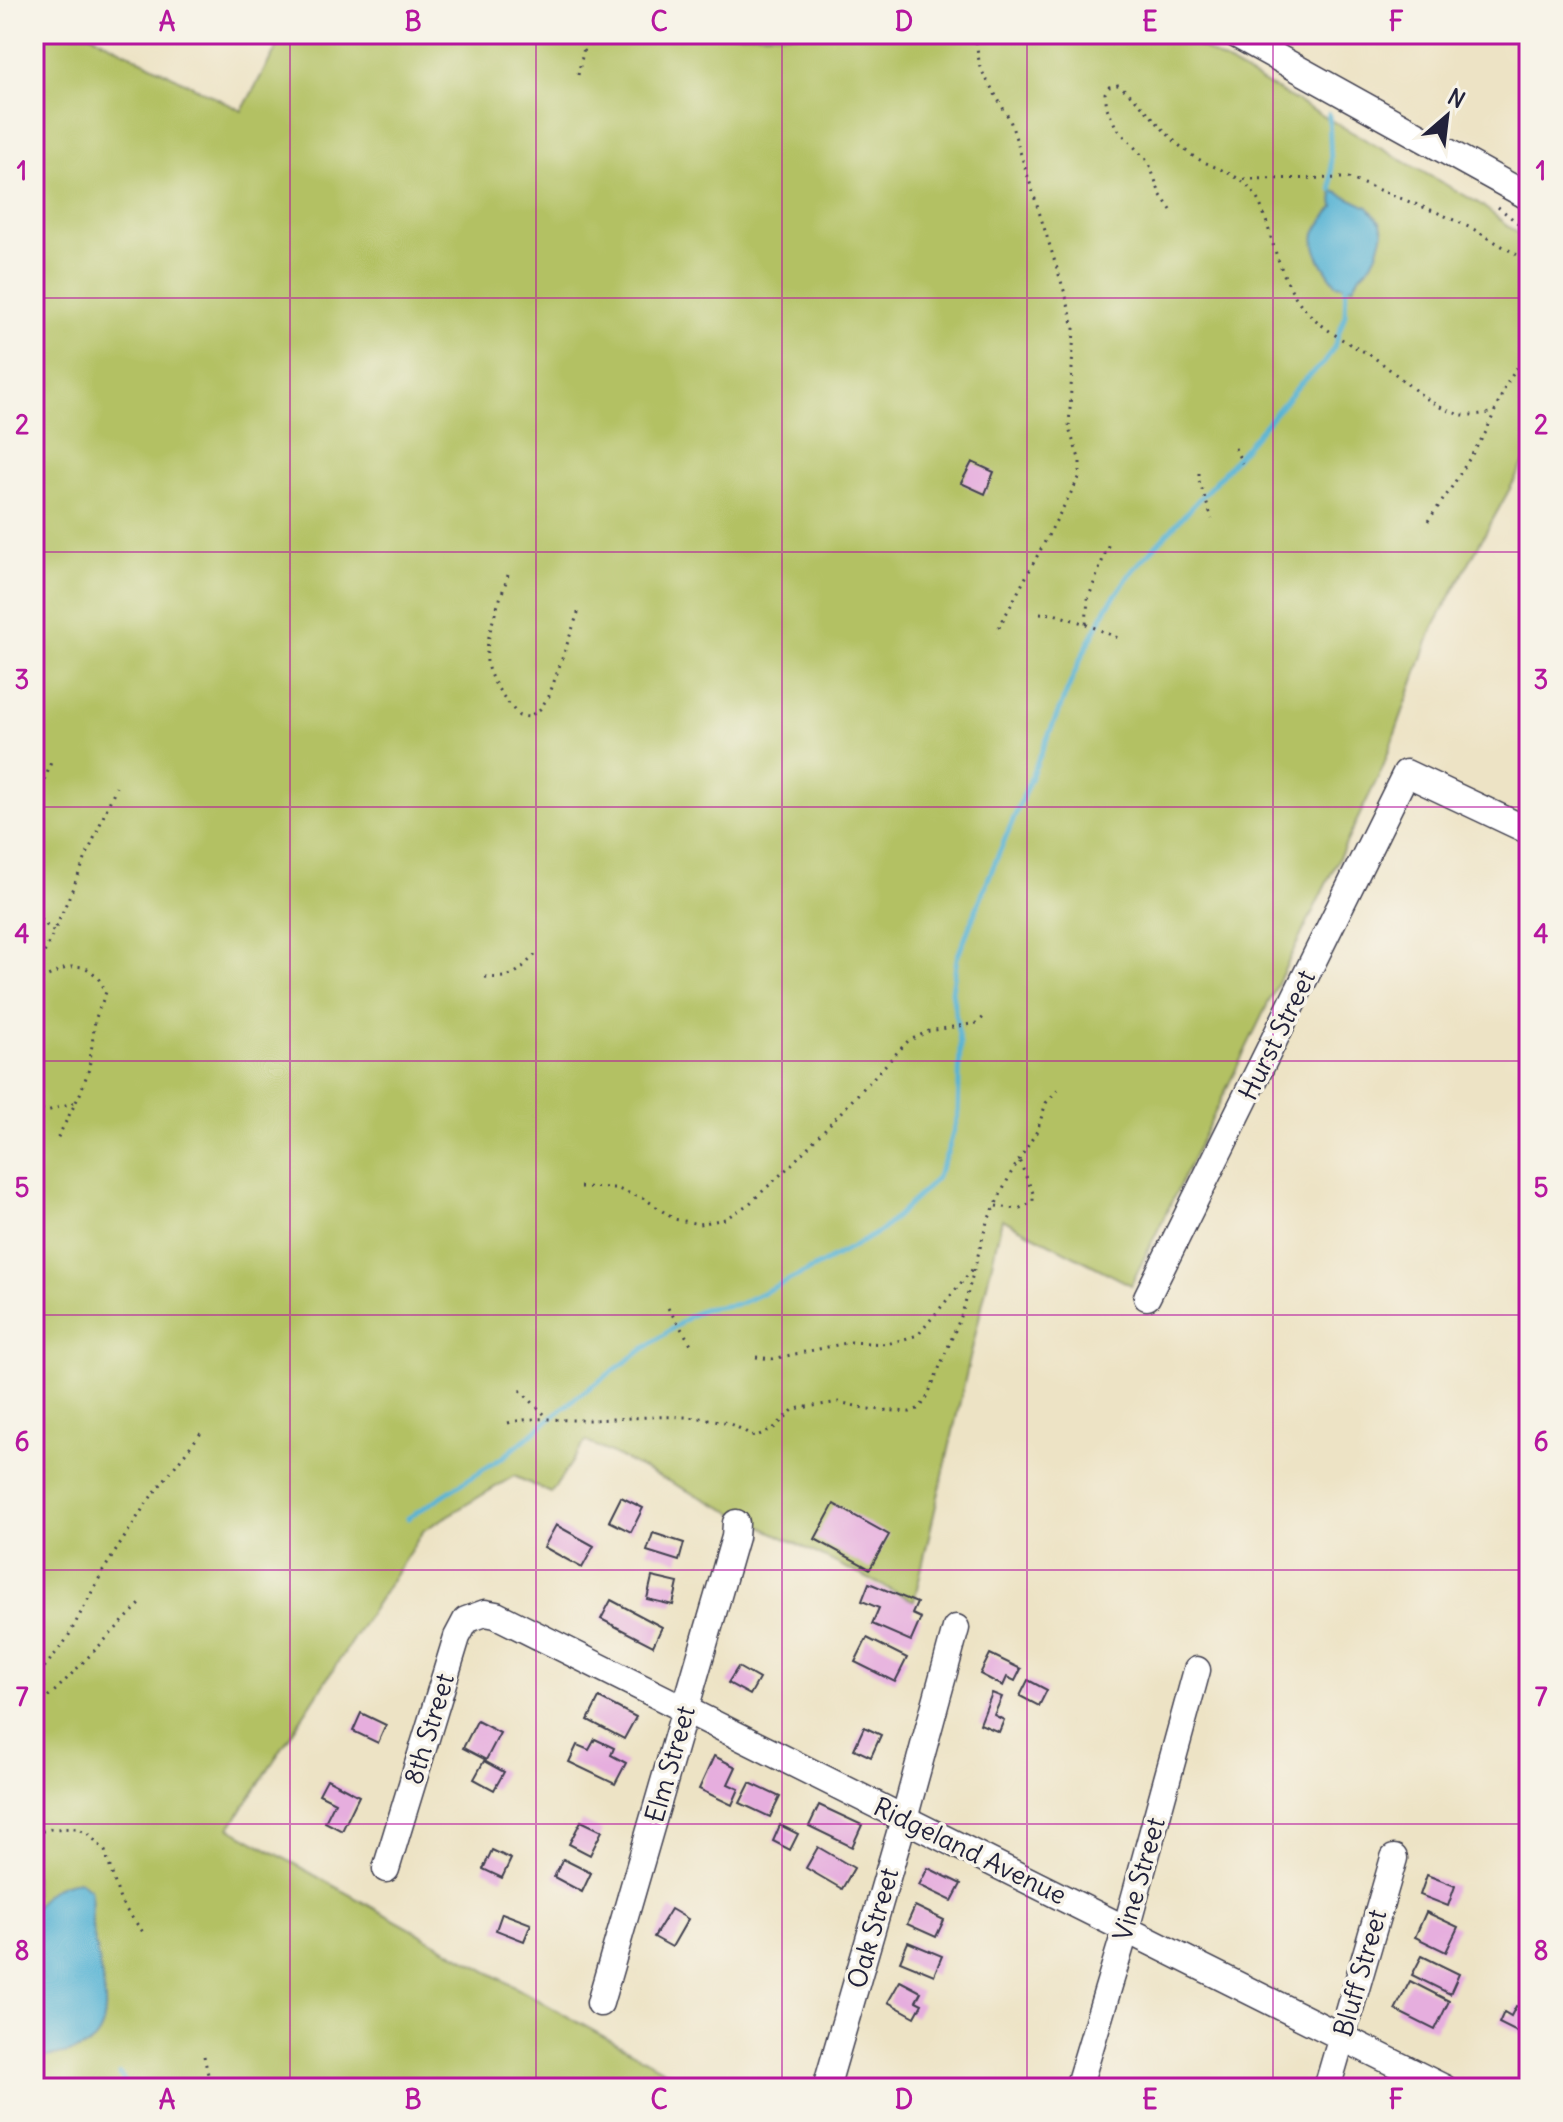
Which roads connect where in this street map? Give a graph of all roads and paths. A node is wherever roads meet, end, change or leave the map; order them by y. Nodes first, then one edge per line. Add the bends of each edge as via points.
1 (587, 34) edge
2 (975, 34) edge
3 (1235, 34) edge
4 (578, 75) dead end
5 (1242, 179) junction
6 (1529, 197) edge
7 (1171, 210) dead end
8 (1529, 262) edge
9 (1529, 349) edge
10 (1494, 413) junction
11 (1235, 448) dead end
12 (1242, 463) dead end
13 (1199, 473) dead end
14 (1212, 519) dead end
15 (1428, 521) dead end
16 (1109, 543) dead end
17 (508, 575) dead end
18 (580, 607) dead end
19 (1040, 613) dead end
20 (1086, 624) junction
21 (996, 633) dead end
22 (1118, 638) dead end
23 (52, 759) dead end
24 (116, 787) dead end
25 (1529, 831) edge
26 (34, 843) edge
27 (34, 914) edge
28 (54, 932) junction
29 (535, 955) dead end
30 (34, 974) edge
31 (485, 977) dead end
32 (34, 983) edge
33 (987, 1014) dead end
34 (1061, 1086) dead end
35 (75, 1102) junction
36 (34, 1107) edge
37 (57, 1139) dead end
38 (1019, 1160) junction
39 (580, 1187) dead end
40 (995, 1206) junction
41 (977, 1264) junction
42 (1147, 1297) dead end
43 (668, 1308) dead end
44 (691, 1344) dead end
45 (756, 1357) dead end
46 (520, 1390) dead end
47 (548, 1418) junction
48 (508, 1423) dead end
49 (204, 1429) dead end
50 (736, 1523) dead end
51 (143, 1601) dead end
52 (496, 1615) joint
53 (956, 1628) dead end
54 (1197, 1670) dead end
55 (34, 1689) edge
56 (34, 1704) edge
57 (686, 1709) junction
58 (904, 1819) junction
59 (34, 1833) edge
60 (1394, 1858) dead end
61 (386, 1869) dead end
62 (1126, 1929) junction
63 (143, 1932) dead end
64 (600, 2003) dead end
65 (1342, 2038) junction
66 (204, 2056) dead end
67 (211, 2088) edge
68 (826, 2088) edge
69 (1078, 2088) edge
70 (1327, 2088) edge
71 (1444, 2088) edge

1 - 4 path
2 - 21 path via 980,68 1010,120 1074,328 1069,429 1080,461 1080,476
3 - 6 street
5 - 7 path via 1191,154 1129,93 1118,85 1109,87 1107,108 1116,127 1149,163
5 - 8 path via 1348,178 1441,214
5 - 10 path via 1262,209 1284,277 1297,300 1322,325 1440,407 1463,415
9 - 10 path
10 - 15 path
11 - 12 path
13 - 14 path
16 - 20 path via 1088,599
17 - 18 path via 486,664 519,716 529,717 549,696
19 - 20 path
20 - 22 path
23 - 26 path
24 - 28 path
25 - 42 street, Hurst Street via 1406,773
27 - 28 path
28 - 30 path
29 - 31 path via 506,978
32 - 35 path via 70,965 82,966 100,979 106,992 95,1020 89,1069
33 - 39 path via 969,1026 929,1031 908,1041 791,1165 725,1219 686,1222 615,1188
34 - 38 path via 1046,1103
35 - 36 path via 47,1111
35 - 37 path
38 - 40 path
38 - 40 path via 1033,1202 1018,1209
40 - 41 path
41 - 45 path via 918,1335 887,1344 851,1342 772,1359
41 - 47 path via 927,1397 910,1412 829,1403 794,1409 773,1429 754,1437 735,1424 714,1419
43 - 44 path
46 - 47 path
47 - 48 path
49 - 55 path via 147,1502
50 - 57 street, Elm Street
51 - 56 path via 56,1690
52 - 57 street, Ridgeland Avenue
52 - 61 street, 8th Street via 466,1620 457,1637
53 - 58 street, Oak Street
54 - 62 street, Vine Street
57 - 58 street, Ridgeland Avenue
57 - 64 street, Elm Street
58 - 62 street, Ridgeland Avenue
58 - 68 street, Oak Street
59 - 63 path via 76,1828 88,1833 105,1851 121,1903
60 - 65 street, Bluff Street
62 - 65 street, Ridgeland Avenue
62 - 69 street, Vine Street
65 - 70 street, Bluff Street
65 - 71 street, Ridgeland Avenue
66 - 67 path

